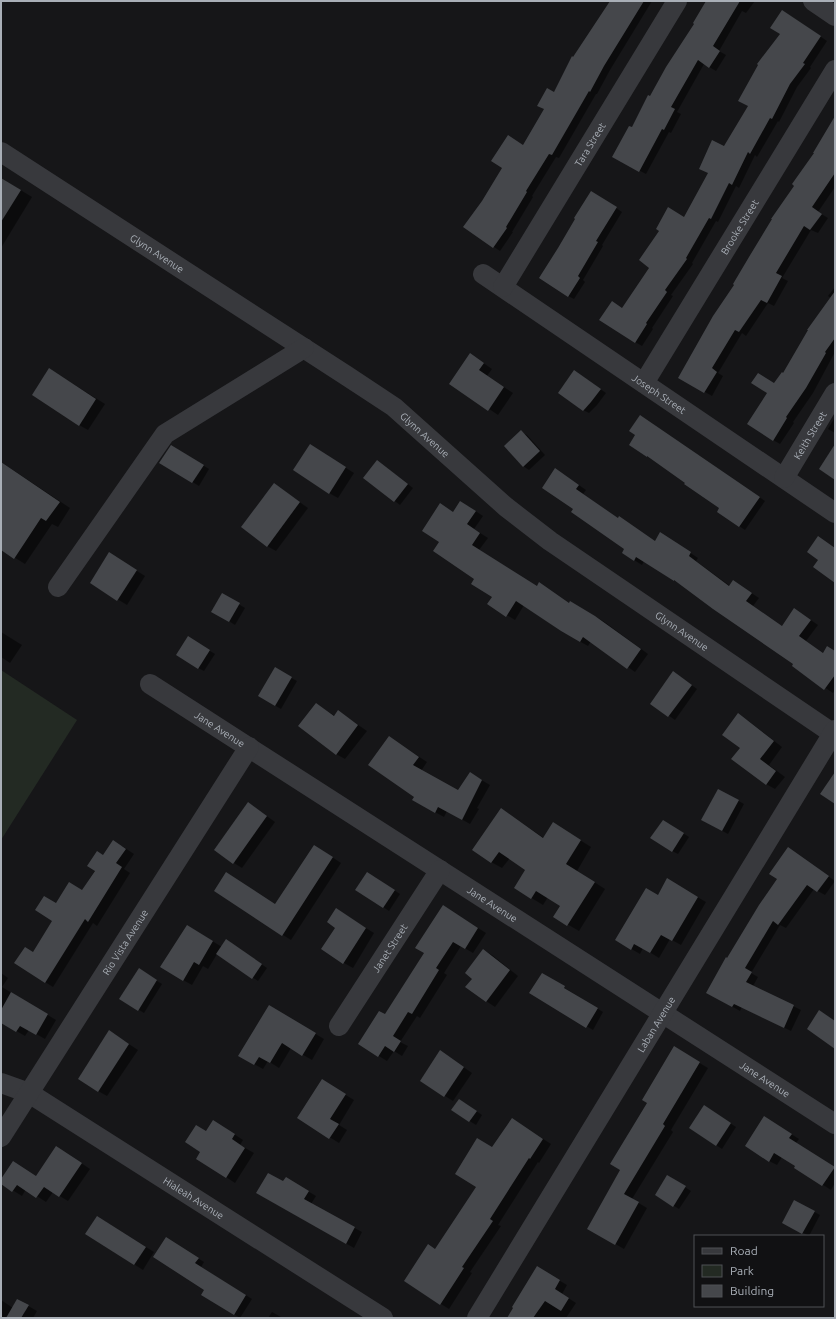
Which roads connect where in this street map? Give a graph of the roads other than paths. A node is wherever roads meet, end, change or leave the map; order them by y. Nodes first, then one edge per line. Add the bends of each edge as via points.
1 (678, 1) edge
2 (813, 1) edge
3 (835, 16) edge
4 (835, 70) edge
5 (1, 152) edge
6 (483, 274) dead end
7 (503, 287) junction
8 (304, 348) junction
9 (644, 383) junction
10 (835, 393) edge
11 (784, 478) junction
12 (835, 513) edge
13 (58, 587) dead end
14 (150, 684) dead end
15 (834, 733) edge
16 (249, 748) junction
17 (440, 870) junction
18 (662, 1013) junction
19 (339, 1026) dead end
20 (1, 1083) edge
21 (29, 1093) junction
22 (835, 1124) edge
23 (1, 1137) edge
24 (383, 1318) edge
25 (477, 1318) edge

1 - 7 street, Tara Street
2 - 3 street
4 - 9 street, Brooke Street
5 - 8 street, Glynn Avenue
6 - 7 street, Joseph Street
7 - 9 street, Joseph Street
8 - 13 street via 165,434
8 - 15 street, Glynn Avenue via 394,407 506,507 550,541
9 - 11 street, Joseph Street
10 - 11 street, Keith Street
11 - 12 street, Joseph Street
14 - 16 street, Jane Avenue
15 - 18 street, Laban Avenue
16 - 17 street, Jane Avenue
16 - 21 street, Rio Vista Avenue
17 - 18 street, Jane Avenue
17 - 19 street, Janet Street
18 - 22 street, Jane Avenue
18 - 25 street, Laban Avenue
20 - 21 street, Hialeah Avenue
21 - 23 street, Rio Vista Avenue
21 - 24 street, Hialeah Avenue

